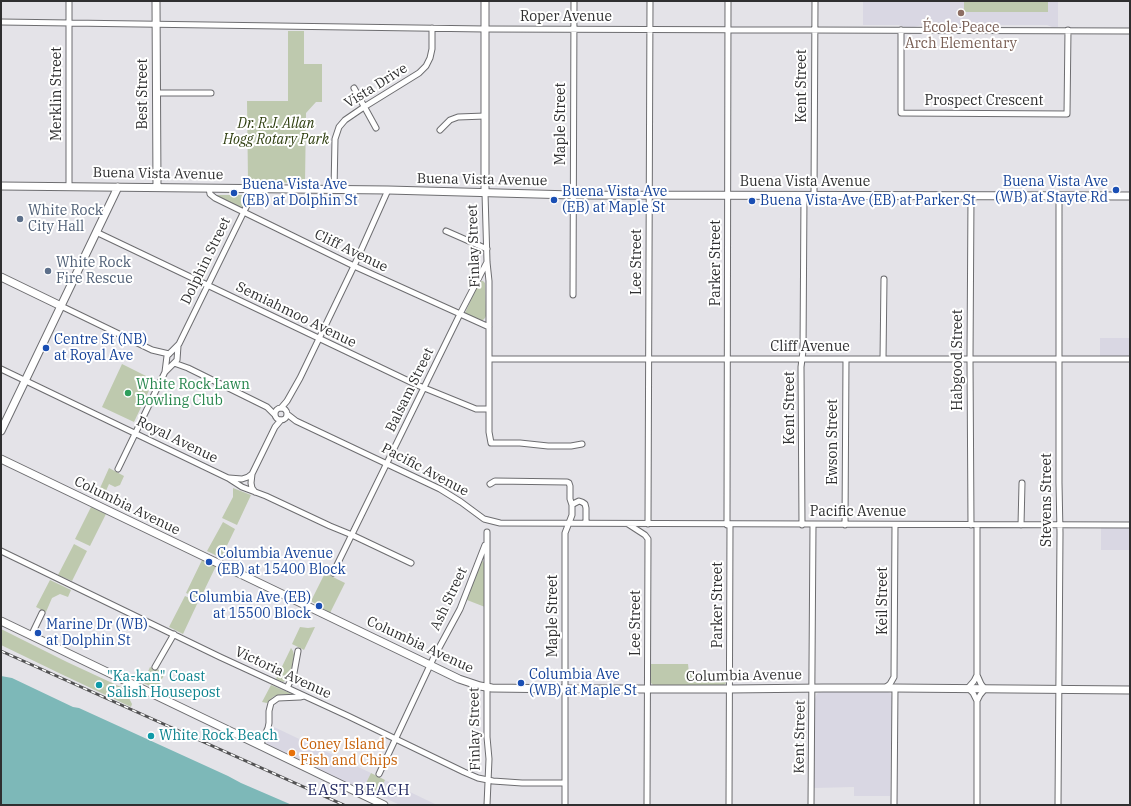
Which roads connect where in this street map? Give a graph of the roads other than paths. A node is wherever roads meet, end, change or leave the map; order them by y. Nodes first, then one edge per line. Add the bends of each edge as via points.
1 (69, 1) edge
2 (156, 1) edge
3 (486, 1) edge
4 (574, 1) edge
5 (650, 1) edge
6 (728, 1) edge
7 (815, 1) edge
8 (1, 22) edge
9 (69, 23) junction
10 (156, 24) junction
11 (432, 28) junction
12 (485, 28) junction
13 (573, 29) junction
14 (650, 29) junction
15 (728, 30) junction
16 (815, 30) junction
17 (901, 30) junction
18 (1068, 30) junction
19 (1130, 31) edge
20 (354, 88) dead end
21 (157, 93) junction
22 (210, 93) dead end
23 (364, 107) junction
24 (485, 116) junction
25 (376, 128) dead end
26 (440, 130) dead end
27 (1, 186) edge
28 (69, 186) junction
29 (118, 187) junction
30 (157, 187) junction
31 (209, 188) junction
32 (255, 189) junction
33 (334, 190) junction
34 (388, 190) junction
35 (485, 193) junction
36 (573, 195) junction
37 (650, 195) junction
38 (728, 195) junction
39 (804, 195) junction
40 (814, 195) junction
41 (971, 196) junction
42 (1060, 196) junction
43 (1130, 196) edge
44 (244, 211) junction
45 (96, 232) junction
46 (446, 232) dead end
47 (487, 249) junction
48 (487, 262) junction
49 (354, 266) junction
50 (1, 277) edge
51 (884, 279) dead end
52 (208, 286) junction
53 (573, 295) dead end
54 (61, 306) junction
55 (460, 314) junction
56 (489, 327) junction
57 (318, 339) junction
58 (178, 345) junction
59 (152, 350) junction
60 (170, 354) junction
61 (649, 358) junction
62 (728, 358) junction
63 (489, 359) junction
64 (802, 359) junction
65 (846, 359) junction
66 (884, 359) junction
67 (970, 359) junction
68 (1059, 359) junction
69 (1130, 359) edge
70 (167, 361) junction
71 (175, 361) junction
72 (1, 369) edge
73 (165, 372) junction
74 (25, 380) junction
75 (424, 388) junction
76 (287, 402) junction
77 (266, 407) junction
78 (280, 408) junction
79 (489, 410) junction
80 (287, 413) junction
81 (279, 418) junction
82 (296, 421) junction
83 (1, 431) edge
84 (136, 434) junction
85 (582, 444) dead end
86 (1, 459) edge
87 (388, 463) junction
88 (118, 469) dead end
89 (252, 474) junction
90 (228, 478) junction
91 (1022, 483) dead end
92 (490, 484) dead end
93 (255, 492) junction
94 (572, 505) junction
95 (569, 523) junction
96 (586, 523) junction
97 (627, 524) junction
98 (648, 524) junction
99 (729, 525) junction
100 (802, 525) junction
101 (813, 525) junction
102 (845, 525) junction
103 (895, 525) junction
104 (971, 525) junction
105 (978, 525) junction
106 (1021, 525) junction
107 (1060, 525) junction
108 (1130, 525) edge
109 (487, 532) dead end
110 (352, 535) junction
111 (487, 542) junction
112 (1, 551) edge
113 (411, 564) dead end
114 (333, 573) dead end
115 (42, 613) dead end
116 (1, 621) edge
117 (174, 634) junction
118 (31, 636) junction
119 (298, 651) dead end
120 (430, 665) junction
121 (154, 667) dead end
122 (977, 675) junction
123 (894, 677) junction
124 (487, 687) junction
125 (287, 688) junction
126 (812, 688) junction
127 (885, 688) junction
128 (895, 688) junction
129 (904, 688) junction
130 (968, 688) junction
131 (564, 689) junction
132 (647, 689) junction
133 (730, 689) junction
134 (985, 689) junction
135 (1059, 690) junction
136 (1130, 690) edge
137 (304, 696) junction
138 (977, 701) junction
139 (395, 740) junction
140 (260, 746) junction
141 (379, 774) dead end
142 (488, 780) junction
143 (564, 783) junction
144 (384, 805) edge
145 (487, 805) edge
146 (565, 805) edge
147 (647, 805) edge
148 (729, 805) edge
149 (811, 805) edge
150 (894, 805) edge
151 (976, 805) edge
152 (1058, 805) edge

1 - 9 street, Merklin Street
2 - 10 street, Best Street
3 - 12 street, Finlay Street
4 - 13 street, Maple Street
5 - 14 street, Lee Street
6 - 15 street, Parker Street
7 - 16 street, Kent Street
8 - 9 street, Roper Avenue
9 - 10 street, Roper Avenue
9 - 28 street, Merklin Street
10 - 11 street, Roper Avenue
10 - 21 street, Best Street
11 - 12 street, Roper Avenue
11 - 23 street, Vista Drive via 430,58 420,73
12 - 13 street, Roper Avenue
12 - 24 street, Finlay Street
13 - 14 street, Roper Avenue
13 - 36 street, Maple Street
14 - 15 street, Roper Avenue
14 - 37 street, Lee Street
15 - 16 street, Roper Avenue
15 - 38 street, Parker Street
16 - 17 street, Roper Avenue
16 - 40 street, Kent Street
17 - 18 street, Roper Avenue
17 - 18 street, Prospect Crescent via 901,113 1067,114
18 - 19 street, Roper Avenue
20 - 23 street
21 - 22 street
21 - 30 street, Best Street
23 - 25 street
23 - 33 street, Vista Drive via 339,127 335,139
24 - 26 street via 458,117 450,120
24 - 35 street, Finlay Street
27 - 28 street, Buena Vista Avenue
28 - 29 street, Buena Vista Avenue
29 - 30 street, Buena Vista Avenue
29 - 45 street
30 - 31 street, Buena Vista Avenue
31 - 32 street, Buena Vista Avenue
31 - 44 street, Cliff Avenue via 210,194 215,198
32 - 33 street, Buena Vista Avenue
32 - 44 street, Dolphin Street
33 - 34 street, Buena Vista Avenue
34 - 35 street, Buena Vista Avenue
34 - 49 street
35 - 36 street, Buena Vista Avenue
35 - 47 street, Finlay Street
36 - 37 street, Buena Vista Avenue
36 - 53 street, Maple Street
37 - 38 street, Buena Vista Avenue
37 - 61 street, Lee Street
38 - 39 street, Buena Vista Avenue
38 - 62 street, Parker Street
39 - 40 street, Buena Vista Avenue
39 - 64 street, Kent Street
40 - 41 street, Buena Vista Avenue
41 - 42 street, Buena Vista Avenue
41 - 67 street, Habgood Street
42 - 43 street, Buena Vista Avenue
42 - 68 street, Stevens Street
44 - 49 street, Cliff Avenue
44 - 52 street, Dolphin Street
45 - 52 street, Semiahmoo Avenue
45 - 54 street
46 - 47 street
47 - 48 street, Finlay Street
48 - 55 street, Balsam Street
48 - 56 street, Finlay Street
49 - 55 street, Cliff Avenue
49 - 57 street
50 - 54 street
51 - 66 street
52 - 57 street, Semiahmoo Avenue
52 - 58 street, Dolphin Street
54 - 59 street
54 - 74 street
55 - 56 street, Cliff Avenue
55 - 75 street, Balsam Street
56 - 63 street, Finlay Street
57 - 75 street, Semiahmoo Avenue
57 - 76 street
58 - 60 street, Dolphin Street
58 - 71 street, Dolphin Street
59 - 60 street
59 - 70 street
60 - 70 street via 166,358
60 - 71 street via 174,354
61 - 62 street, Cliff Avenue
61 - 63 street, Cliff Avenue
61 - 98 street, Lee Street
62 - 64 street, Cliff Avenue
62 - 99 street, Parker Street
63 - 79 street, Finlay Street
64 - 65 street, Cliff Avenue
64 - 100 street, Kent Street
65 - 66 street, Cliff Avenue
65 - 102 street, Ewson Street
66 - 67 street, Cliff Avenue
67 - 68 street, Cliff Avenue
67 - 104 street, Habgood Street
68 - 69 street, Cliff Avenue
68 - 107 street, Stevens Street
70 - 71 street via 169,364
70 - 73 street
71 - 73 street
71 - 77 street
72 - 74 street, Royal Avenue
73 - 84 street
74 - 83 street
74 - 84 street, Royal Avenue
75 - 79 street, Semiahmoo Avenue via 476,410
75 - 87 street, Balsam Street
76 - 78 street
76 - 80 street
77 - 78 street
77 - 81 street
78 - 80 street
78 - 81 street via 276,411
79 - 85 street, Finlay Street via 491,443 548,446
80 - 81 street via 286,417
80 - 82 street, Pacific Avenue
81 - 82 street, Pacific Avenue
81 - 89 street
82 - 87 street, Pacific Avenue
84 - 88 street
84 - 90 street, Royal Avenue
86 - 120 street, Columbia Avenue
87 - 95 street, Pacific Avenue via 440,489 490,521
87 - 110 street, Balsam Street
89 - 90 street via 242,479
89 - 93 street via 251,484
90 - 93 street, Royal Avenue
91 - 106 street
92 - 94 street via 567,482 570,486
93 - 110 street, Royal Avenue
94 - 95 street
94 - 96 street via 578,501 584,504
95 - 96 street, Pacific Avenue
95 - 131 street, Maple Street via 565,533
96 - 97 street, Pacific Avenue
97 - 98 street, Pacific Avenue
97 - 132 street, Lee Street via 645,535 648,541
98 - 99 street, Pacific Avenue
99 - 100 street, Pacific Avenue
99 - 133 street, Parker Street
100 - 101 street, Pacific Avenue
101 - 102 street, Pacific Avenue
101 - 126 street, Kent Street
102 - 103 street, Pacific Avenue
103 - 104 street, Pacific Avenue
103 - 123 street, Keil Street
104 - 105 street, Pacific Avenue
105 - 106 street, Pacific Avenue
105 - 122 street
106 - 107 street, Pacific Avenue
107 - 108 street, Pacific Avenue
107 - 135 street, Stevens Street
109 - 111 street, Finlay Street
110 - 113 street, Royal Avenue
110 - 114 street, Balsam Street
111 - 120 street, Ash Street via 460,610
111 - 124 street, Finlay Street
112 - 117 street, Victoria Avenue
115 - 118 street
116 - 118 street
117 - 121 street
117 - 125 street, Victoria Avenue
118 - 140 street
119 - 125 street via 294,673
120 - 124 street, Columbia Avenue via 459,679
120 - 139 street, Ash Street
122 - 130 street
122 - 134 street
123 - 127 street
123 - 129 street
124 - 131 street, Columbia Avenue
124 - 142 street, Finlay Street
125 - 137 street, Victoria Avenue
126 - 127 street, Columbia Avenue
126 - 133 street, Columbia Avenue
126 - 149 street, Kent Street
127 - 128 street, Columbia Avenue
128 - 129 street, Columbia Avenue
128 - 150 street
129 - 130 street, Columbia Avenue
130 - 134 street, Columbia Avenue
130 - 138 street
131 - 132 street, Columbia Avenue
131 - 143 street, Maple Street
132 - 133 street, Columbia Avenue
132 - 147 street, Lee Street
133 - 148 street, Parker Street
134 - 135 street, Columbia Avenue
134 - 138 street
135 - 136 street, Columbia Avenue
135 - 152 street, Stevens Street
137 - 139 street, Victoria Avenue
137 - 140 street via 278,698 272,703 268,728
138 - 151 street
139 - 141 street, Ash Street
139 - 142 street, Victoria Avenue via 456,769
140 - 144 street
142 - 143 street, Victoria Avenue
142 - 145 street, Finlay Street
143 - 146 street, Maple Street

